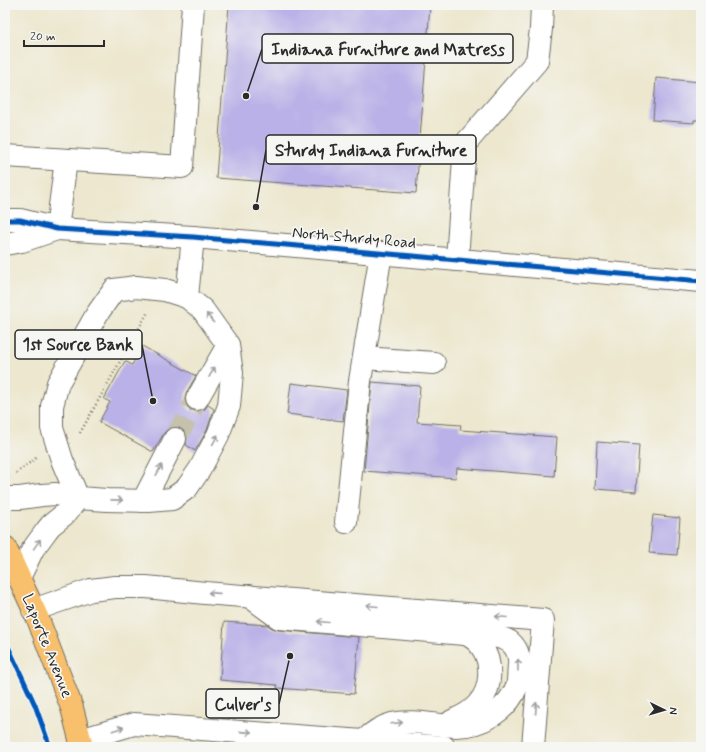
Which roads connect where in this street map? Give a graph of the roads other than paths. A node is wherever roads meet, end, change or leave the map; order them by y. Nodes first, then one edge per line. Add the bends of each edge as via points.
1 (193, 5) edge
2 (542, 5) edge
3 (5, 156) edge
4 (66, 160) junction
5 (5, 220) edge
6 (57, 230) junction
7 (193, 237) junction
8 (5, 244) edge
9 (381, 254) junction
10 (457, 260) junction
11 (701, 280) edge
12 (187, 297) junction
13 (228, 344) junction
14 (364, 358) junction
15 (434, 363) dead end
16 (197, 399) tunnel mouth
17 (175, 439) tunnel mouth
18 (5, 498) edge
19 (78, 498) junction
20 (143, 501) junction
21 (346, 522) dead end
22 (5, 548) edge
23 (19, 578) junction
24 (249, 596) junction
25 (33, 610) junction
26 (466, 634) junction
27 (443, 725) junction
28 (364, 741) junction
29 (81, 744) edge
30 (444, 747) edge
31 (533, 747) edge

1 - 4 street via 182,167
2 - 10 street via 542,29 536,61 465,144
3 - 4 street
4 - 6 street
5 - 6 street, North Sturdy Road via 20,220
6 - 7 street, North Sturdy Road
6 - 8 street, North Sturdy Road
7 - 9 street, North Sturdy Road
7 - 12 street
9 - 10 street, North Sturdy Road
9 - 14 street
10 - 11 street, North Sturdy Road
13 -> 12 street via 203,310
12 - 19 street via 164,290 136,287 114,290 96,314 58,383 52,406 52,428
16 -> 13 street
20 -> 13 street via 172,499 187,488 218,435 229,406 232,373
14 - 15 street
14 - 21 street
20 -> 17 street
18 - 19 street via 56,494
19 -> 20 street
23 -> 19 street via 33,549 46,530 65,514
22 - 23 main road, Laporte Avenue
23 - 25 main road, Laporte Avenue
24 -> 25 street via 146,587 115,587 91,590
26 -> 24 street via 279,618
31 -> 24 street via 543,620
25 - 29 main road, Laporte Avenue via 72,708
26 - 27 street via 474,638 486,653 489,665 487,691 466,715
27 -> 26 street via 473,724 489,718 510,699 517,685 519,660 510,642 499,637
28 -> 27 street via 380,728 393,723
29 -> 28 street via 134,724
28 - 30 street

